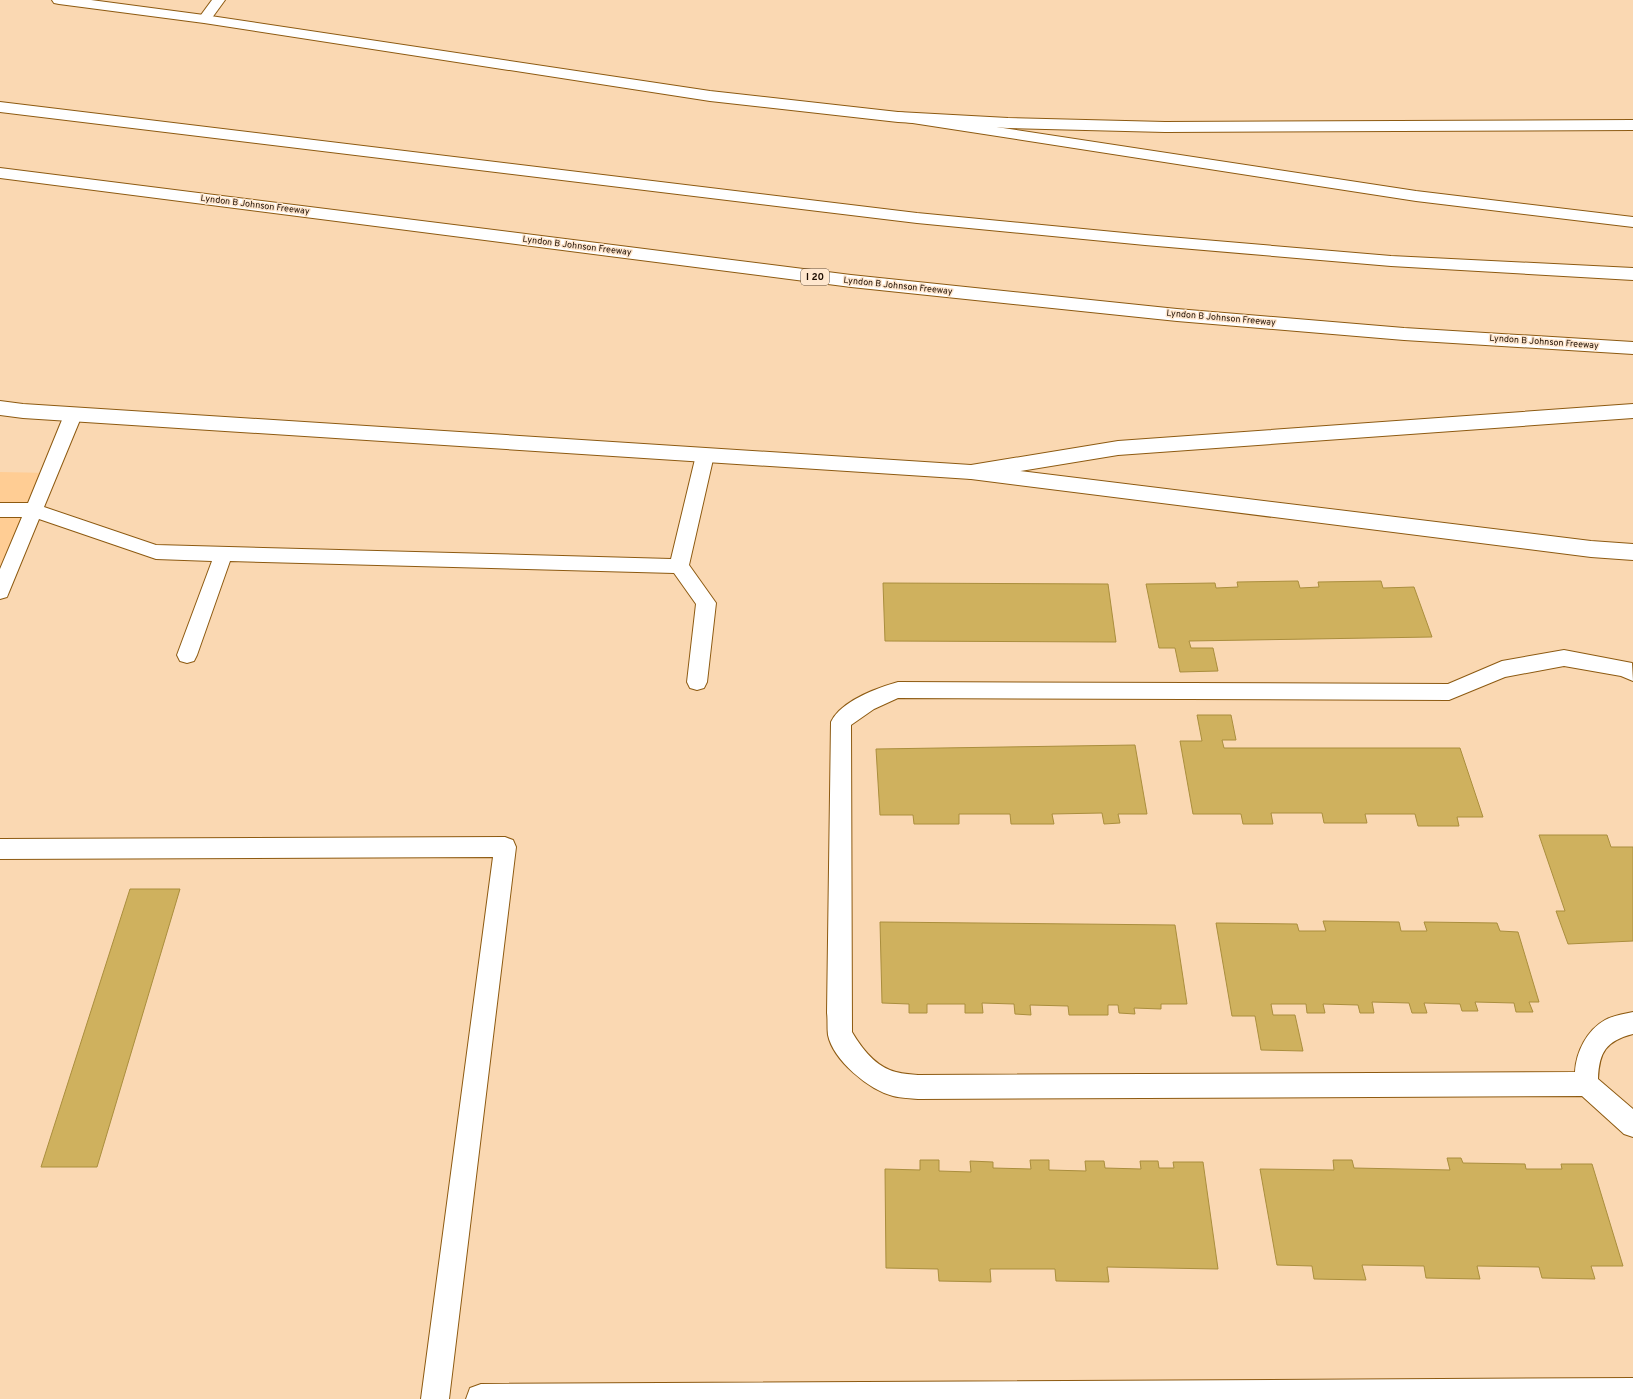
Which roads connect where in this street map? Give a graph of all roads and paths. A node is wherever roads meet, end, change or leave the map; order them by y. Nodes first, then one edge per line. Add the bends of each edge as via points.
1 (59, 0) edge
2 (219, 0) edge
3 (204, 19) junction
4 (0, 107) edge
5 (898, 117) junction
6 (1633, 125) edge
7 (0, 173) edge
8 (1633, 222) edge
9 (1633, 274) edge
10 (1633, 348) edge
11 (0, 408) edge
12 (1633, 411) edge
13 (73, 415) junction
14 (705, 455) junction
15 (971, 472) junction
16 (0, 510) edge
17 (33, 510) junction
18 (1633, 552) edge
19 (224, 553) junction
20 (679, 566) junction
21 (0, 592) edge
22 (187, 655) dead end
23 (1633, 673) edge
24 (697, 682) dead end
25 (0, 849) edge
26 (1633, 1023) edge
27 (1586, 1084) junction
28 (1633, 1125) edge
29 (1633, 1393) edge
30 (436, 1399) edge
31 (481, 1399) edge

1 - 3 main road
2 - 3 lane
3 - 5 main road via 710,96
4 - 9 main road via 917,218 1137,240 1391,261
5 - 6 main road via 1008,124 1165,127
5 - 8 main road via 1416,196
7 - 10 main road, Lyndon B Johnson Freeway / I 20 via 851,281 1185,316 1404,334
11 - 13 main road
12 - 15 main road via 1118,448
13 - 14 main road
13 - 17 lane
14 - 15 main road
14 - 20 lane
15 - 18 main road via 1591,549
16 - 17 lane
17 - 19 lane via 156,552
17 - 21 lane
19 - 20 lane
19 - 22 lane
20 - 24 lane via 706,603
23 - 27 lane via 1625,669 1564,658 1502,669 1449,692 898,690 861,705 841,722 838,1012 840,1035 852,1055 870,1072 893,1084 918,1087
25 - 30 lane via 505,847
26 - 27 lane via 1613,1028 1597,1041 1587,1061
27 - 28 lane
29 - 31 main road

